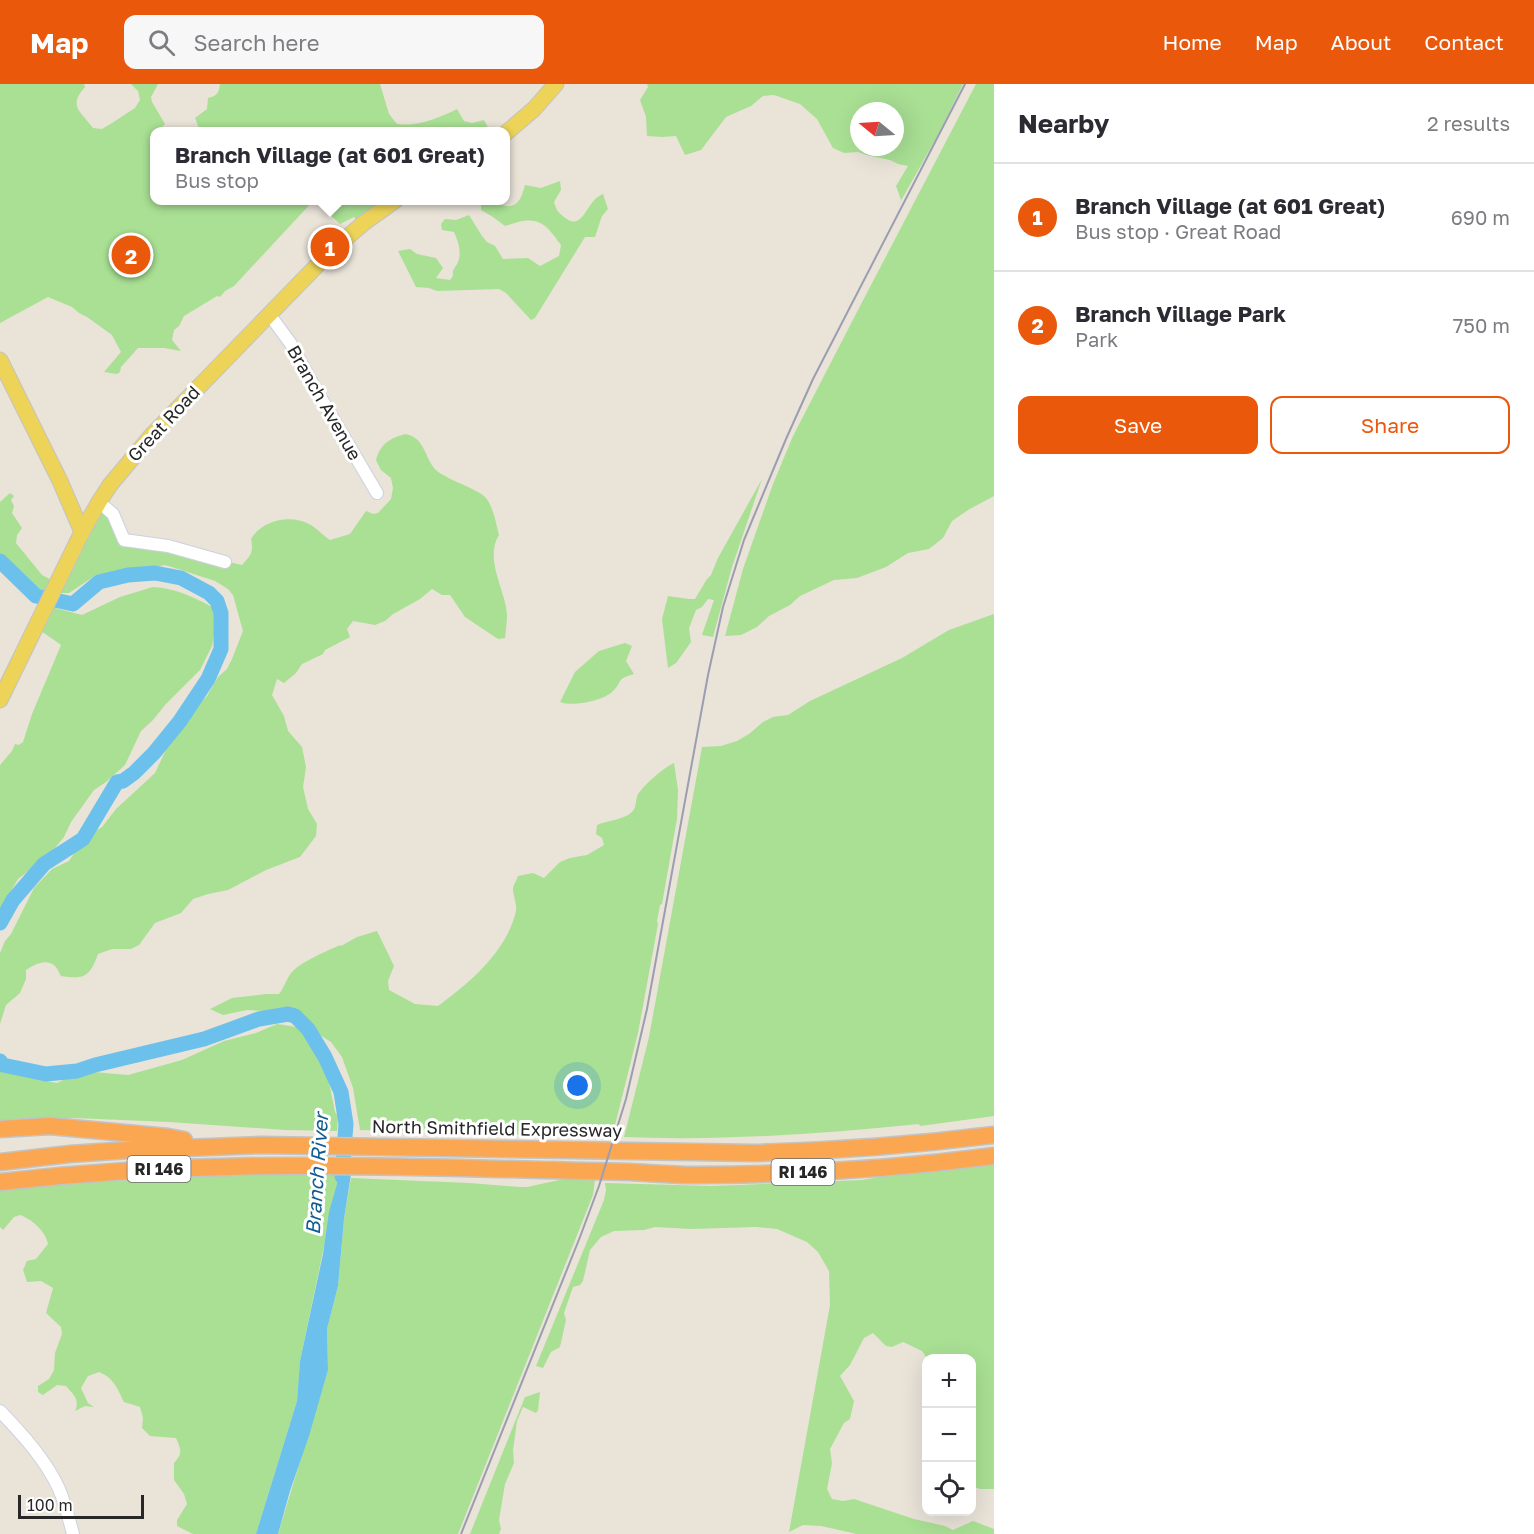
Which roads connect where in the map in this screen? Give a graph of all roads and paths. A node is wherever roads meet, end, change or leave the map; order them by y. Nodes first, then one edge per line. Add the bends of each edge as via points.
1 (556, 84) edge
2 (510, 130) edge
3 (390, 205) edge
4 (269, 314) junction
5 (0, 360) edge
6 (377, 493) dead end
7 (99, 502) junction
8 (82, 532) junction
9 (225, 562) dead end
10 (0, 700) edge
11 (0, 1129) edge
12 (994, 1135) edge
13 (214, 1146) junction
14 (994, 1156) edge
15 (0, 1162) edge
16 (0, 1182) edge
17 (0, 1411) edge
18 (73, 1534) edge

1 - 2 main road
3 - 4 main road, Great Road via 332,251
4 - 6 street, Branch Avenue via 291,344
4 - 7 main road, Great Road via 151,436
5 - 8 main road
7 - 8 main road, Great Road
7 - 9 street via 113,514 124,540 168,546
8 - 10 main road, Great Road
11 - 13 highway via 50,1126 168,1137
12 - 13 highway, North Smithfield Expressway / RI 146 via 855,1149 754,1153
13 - 15 highway, North Smithfield Expressway / RI 146
14 - 16 highway, RI 146 via 805,1172 694,1175 318,1166 150,1169
17 - 18 street via 44,1464 59,1489

